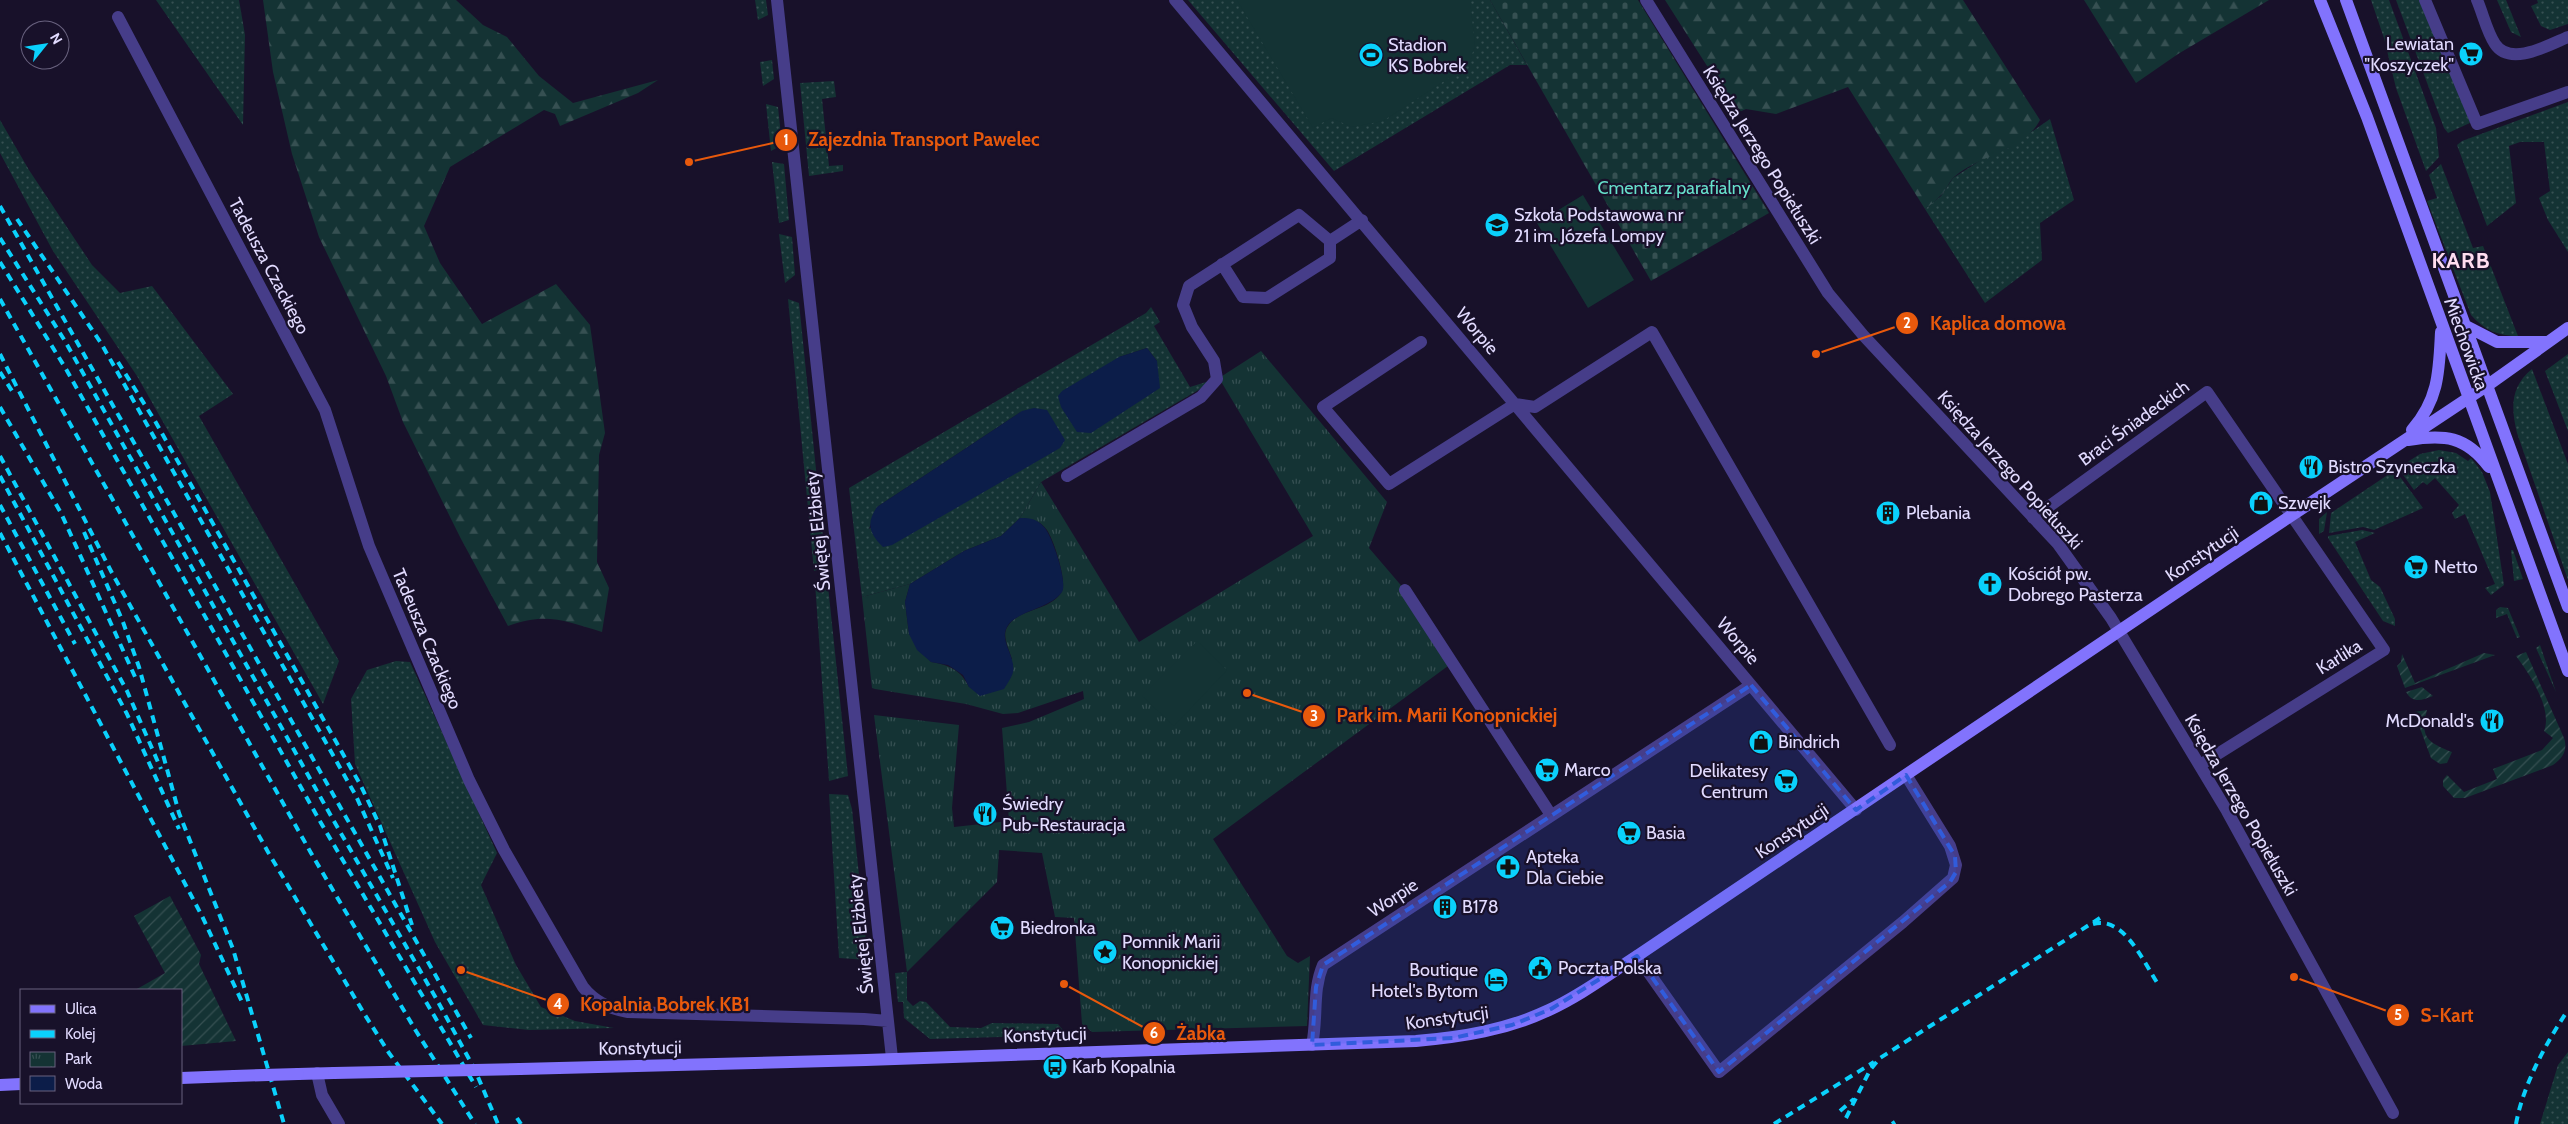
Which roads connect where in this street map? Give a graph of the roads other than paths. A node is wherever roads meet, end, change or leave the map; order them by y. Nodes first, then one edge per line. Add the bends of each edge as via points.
1 (778, 0) edge
2 (1175, 0) edge
3 (1646, 0) edge
4 (2320, 0) edge
5 (2346, 0) edge
6 (2425, 0) edge
7 (2477, 0) edge
8 (118, 17) dead end
9 (2568, 37) edge
10 (2568, 92) edge
11 (1362, 220) junction
12 (1330, 241) junction
13 (1222, 264) junction
14 (2466, 326) junction
15 (2442, 327) junction
16 (2568, 328) edge
17 (1421, 342) dead end
18 (2547, 342) junction
19 (2488, 385) junction
20 (2468, 398) junction
21 (1515, 404) junction
22 (2403, 441) junction
23 (1067, 476) dead end
24 (2497, 480) junction
25 (2292, 515) junction
26 (2033, 518) junction
27 (1405, 590) dead end
28 (2568, 607) edge
29 (2120, 631) junction
30 (2568, 671) edge
31 (1751, 685) junction
32 (1890, 745) dead end
33 (2200, 765) junction
34 (1906, 775) junction
35 (1856, 810) junction
36 (1551, 814) junction
37 (1637, 956) junction
38 (888, 1022) junction
39 (1312, 1045) junction
40 (892, 1058) junction
41 (317, 1073) junction
42 (182, 1078) edge
43 (20, 1084) edge
44 (0, 1086) edge
45 (2393, 1113) dead end
46 (339, 1124) edge

1 - 38 street, Świętej Elżbiety
2 - 11 street, Worpie
3 - 26 street, Księdza Jerzego Popiełuszki via 1828,293
4 - 15 street, Miechowicka via 2370,126
5 - 14 street, Miechowicka
6 - 10 street via 2477,124
7 - 9 street via 2495,45 2504,53 2527,52
8 - 38 street, Tadeusza Czackiego via 325,410 369,546 469,780 504,850 583,987 598,1001 628,1012
11 - 12 street
11 - 21 street, Worpie
12 - 13 street via 1299,215
12 - 13 street via 1330,258 1267,298 1243,297
13 - 23 street via 1189,286 1183,305 1192,327 1214,361 1217,379 1201,397
14 - 18 street via 2496,342
14 - 19 street, Miechowicka
15 - 20 street, Miechowicka
15 - 22 street via 2438,386 2420,421
16 - 18 street, Konstytucji
17 - 21 street via 1323,407 1389,484
18 - 19 street, Konstytucji
19 - 20 street, Konstytucji
19 - 28 street, Miechowicka
20 - 22 street, Konstytucji
20 - 24 street, Miechowicka
21 - 31 street, Worpie
21 - 32 street via 1535,407 1652,332
22 - 24 street via 2426,437 2458,441 2477,452
22 - 25 street, Konstytucji
24 - 30 street, Miechowicka
25 - 26 street, Braci Śniadeckich via 2207,392
25 - 29 street, Konstytucji
25 - 33 street, Karlika via 2384,650
26 - 29 street, Księdza Jerzego Popiełuszki via 2058,544
27 - 36 street
29 - 33 street, Księdza Jerzego Popiełuszki
29 - 34 street, Konstytucji
31 - 35 street, Worpie
31 - 36 street, Worpie
33 - 45 street, Księdza Jerzego Popiełuszki
34 - 35 street, Konstytucji
34 - 37 street via 1950,846 1956,865 1954,878 1719,1072
35 - 37 street, Konstytucji
36 - 39 street, Worpie via 1323,965 1316,987
37 - 39 street, Konstytucji via 1551,1009 1486,1032 1416,1041
38 - 40 street, Świętej Elżbiety
39 - 40 street, Konstytucji
40 - 41 street, Konstytucji, bridge
41 - 42 street, Konstytucji, bridge
41 - 46 street via 322,1095
43 - 44 street

